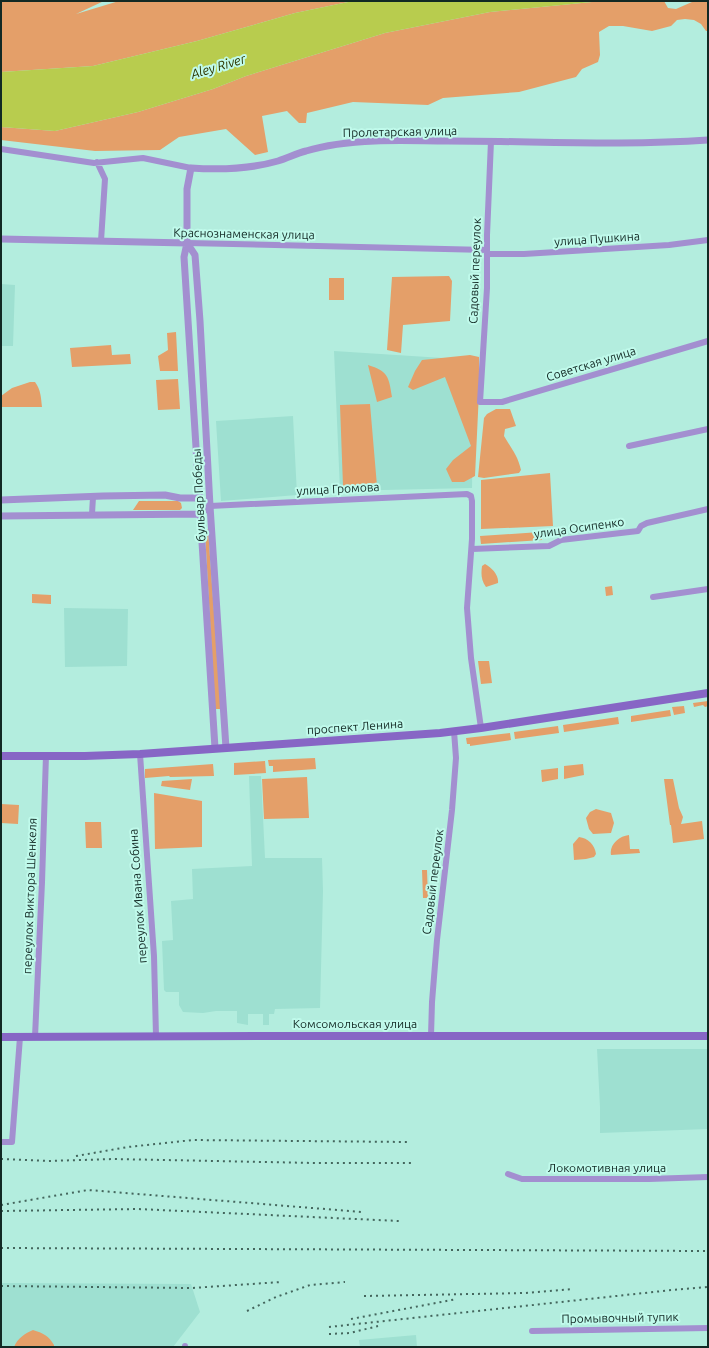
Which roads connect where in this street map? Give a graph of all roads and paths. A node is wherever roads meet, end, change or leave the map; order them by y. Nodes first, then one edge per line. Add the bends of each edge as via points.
1 (708, 140) edge
2 (491, 141) junction
3 (1, 149) edge
4 (97, 162) junction
5 (191, 168) junction
6 (1, 239) edge
7 (708, 240) edge
8 (100, 241) junction
9 (187, 243) junction
10 (487, 252) junction
11 (187, 321) junction
12 (200, 321) junction
13 (708, 342) edge
14 (191, 372) junction
15 (203, 372) junction
16 (480, 402) joint
17 (708, 429) edge
18 (628, 446) dead end
19 (93, 497) junction
20 (199, 498) junction
21 (1, 500) edge
22 (210, 506) junction
23 (708, 509) edge
24 (92, 514) junction
25 (200, 514) junction
26 (1, 516) edge
27 (472, 549) junction
28 (708, 589) edge
29 (653, 597) dead end
30 (708, 693) edge
31 (481, 728) junction
32 (454, 731) junction
33 (215, 748) junction
34 (226, 748) junction
35 (140, 754) junction
36 (1, 756) edge
37 (46, 756) junction
38 (156, 1036) junction
39 (431, 1036) junction
40 (708, 1036) edge
41 (1, 1037) edge
42 (20, 1037) junction
43 (35, 1037) junction
44 (1, 1142) edge
45 (508, 1174) dead end
46 (708, 1177) edge
47 (708, 1328) edge
48 (532, 1331) dead end

1 - 2 street, Пролетарская улица via 591,144
2 - 5 street, Пролетарская улица via 377,141 340,144 239,168
2 - 10 street, Садовый переулок
3 - 4 street, Пролетарская улица
4 - 5 street, Пролетарская улица via 143,158
4 - 8 street via 106,179
5 - 9 street, бульвар Победы via 187,190
6 - 8 street, Краснознаменская улица
7 - 10 street, улица Пушкина via 669,245 524,254
8 - 9 street, Краснознаменская улица
9 - 10 street, Краснознаменская улица via 458,248
9 - 11 street, бульвар Победы via 184,254
9 - 12 street, бульвар Победы via 195,255
10 - 16 street, Садовый переулок
11 - 12 street
11 - 14 street, бульвар Победы
12 - 15 street, бульвар Победы
13 - 16 street, Советская улица via 502,402
14 - 15 street
14 - 20 street, бульвар Победы
15 - 22 street, бульвар Победы
17 - 18 street
19 - 20 street via 165,495
19 - 21 street
19 - 24 street
20 - 22 street
20 - 25 street, бульвар Победы
22 - 25 street
22 - 27 street, улица Громова via 467,494 472,500
22 - 34 street, бульвар Победы
23 - 27 street, улица Осипенко via 647,523 638,530 561,540 549,546
24 - 25 street
24 - 26 street
25 - 33 street, бульвар Победы
27 - 31 street via 467,608
28 - 29 street
30 - 31 main road, проспект Ленина
31 - 32 main road, проспект Ленина
32 - 34 main road, проспект Ленина
32 - 39 street, Садовый переулок via 454,782 437,940
33 - 34 main road, проспект Ленина
33 - 35 main road, проспект Ленина
35 - 37 main road, проспект Ленина
35 - 38 street, переулок Ивана Собина via 154,956
36 - 37 main road, проспект Ленина
37 - 43 street, переулок Виктора Шенкеля
38 - 39 main road, Комсомольская улица
38 - 43 main road, Комсомольская улица
39 - 40 main road, Комсомольская улица
41 - 42 main road, Комсомольская улица
42 - 43 main road, Комсомольская улица
42 - 44 street via 12,1142
45 - 46 street, Локомотивная улица via 522,1179
47 - 48 street, Промывочный тупик

